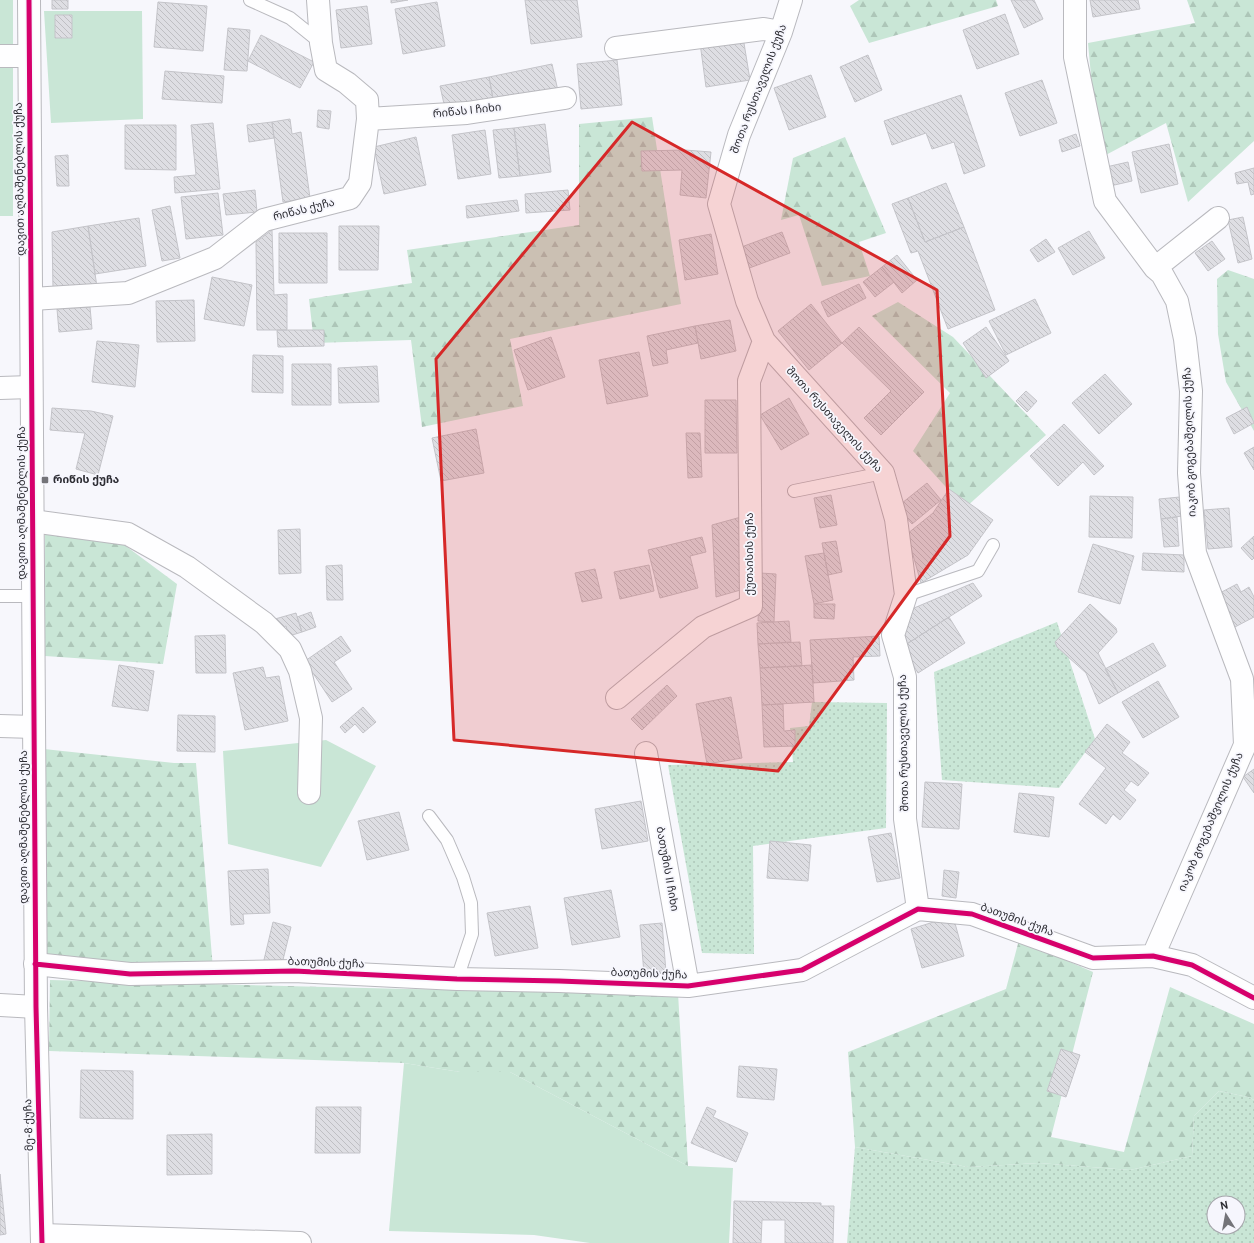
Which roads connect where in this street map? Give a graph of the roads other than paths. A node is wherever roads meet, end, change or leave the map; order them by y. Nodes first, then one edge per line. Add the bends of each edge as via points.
1 (29, 0) edge
2 (250, 0) edge
3 (318, 0) edge
4 (791, 0) edge
5 (1075, 0) edge
6 (781, 32) junction
7 (321, 43) junction
8 (616, 48) dead end
9 (0, 56) edge
10 (29, 56) junction
11 (565, 98) dead end
12 (368, 119) junction
13 (1218, 218) dead end
14 (1155, 268) junction
15 (32, 299) junction
16 (764, 341) junction
17 (31, 387) junction
18 (0, 388) edge
19 (883, 473) junction
20 (794, 491) dead end
21 (32, 521) junction
22 (993, 545) dead end
23 (906, 595) junction
24 (0, 596) edge
25 (33, 596) junction
26 (617, 698) dead end
27 (0, 726) edge
28 (34, 727) junction
29 (646, 753) dead end
30 (309, 793) dead end
31 (429, 816) dead end
32 (918, 909) junction
33 (1153, 956) junction
34 (35, 964) junction
35 (457, 979) junction
36 (688, 986) junction
37 (1254, 998) edge
38 (0, 1006) edge
39 (36, 1007) junction
40 (42, 1239) edge
41 (300, 1243) edge

1 - 10 street, დავით აღმაშენებლის ქუჩა
2 - 7 lane via 290,18
3 - 7 street, რიწას ქუჩა
4 - 6 street, შოთა რუსთაველის ქუჩა
5 - 14 street, იაკობ გოგებაშვილის ქუჩა via 1075,57 1105,201
6 - 8 street via 764,28
6 - 16 street, შოთა რუსთაველის ქუჩა via 739,135 719,204 747,301
7 - 12 street, რიწას ქუჩა via 326,70 367,100
9 - 10 street
10 - 15 street, დავით აღმაშენებლის ქუჩა
11 - 12 street, რიწას I ჩიხი via 467,113
12 - 15 street, რიწას ქუჩა via 360,183 350,198 264,220 215,258 128,293
13 - 14 street
14 - 33 street, იაკობ გოგებაშვილის ქუჩა via 1162,274 1177,301 1185,339 1191,391 1189,473 1195,553 1242,679 1245,745
15 - 17 street, დავით აღმაშენებლის ქუჩა
16 - 19 street, შოთა რუსთაველის ქუჩა
16 - 26 street, ქუთაისის ქუჩა via 749,381 751,606 703,627
17 - 18 street
17 - 21 street, დავით აღმაშენებლის ქუჩა
19 - 20 lane
19 - 23 street, შოთა რუსთაველის ქუჩა via 896,519
21 - 25 street, დავით აღმაშენებლის ქუჩა
21 - 30 street via 128,534 187,567 264,623 290,649 300,671 311,718
22 - 23 lane via 978,571
23 - 32 street, შოთა რუსთაველის ქუჩა via 893,635 905,677 905,820
24 - 25 lane
25 - 28 street, დავით აღმაშენებლის ქუჩა
27 - 28 street
28 - 34 street, დავით აღმაშენებლის ქუჩა
29 - 36 street, ბათუმის II ჩიხი
31 - 35 lane via 447,840 471,903 472,934
32 - 33 street, ბათუმის ქუჩა via 972,914 1093,958
32 - 36 street, ბათუმის ქუჩა via 802,970
33 - 37 street, ბათუმის ქუჩა via 1192,965
34 - 35 street, ბათუმის ქუჩა via 130,974 294,971
34 - 39 street, დავით აღმაშენებლის ქუჩა
35 - 36 street, ბათუმის ქუჩა via 559,980
38 - 39 street
39 - 40 street, მე-8 ქუჩა
40 - 41 street

